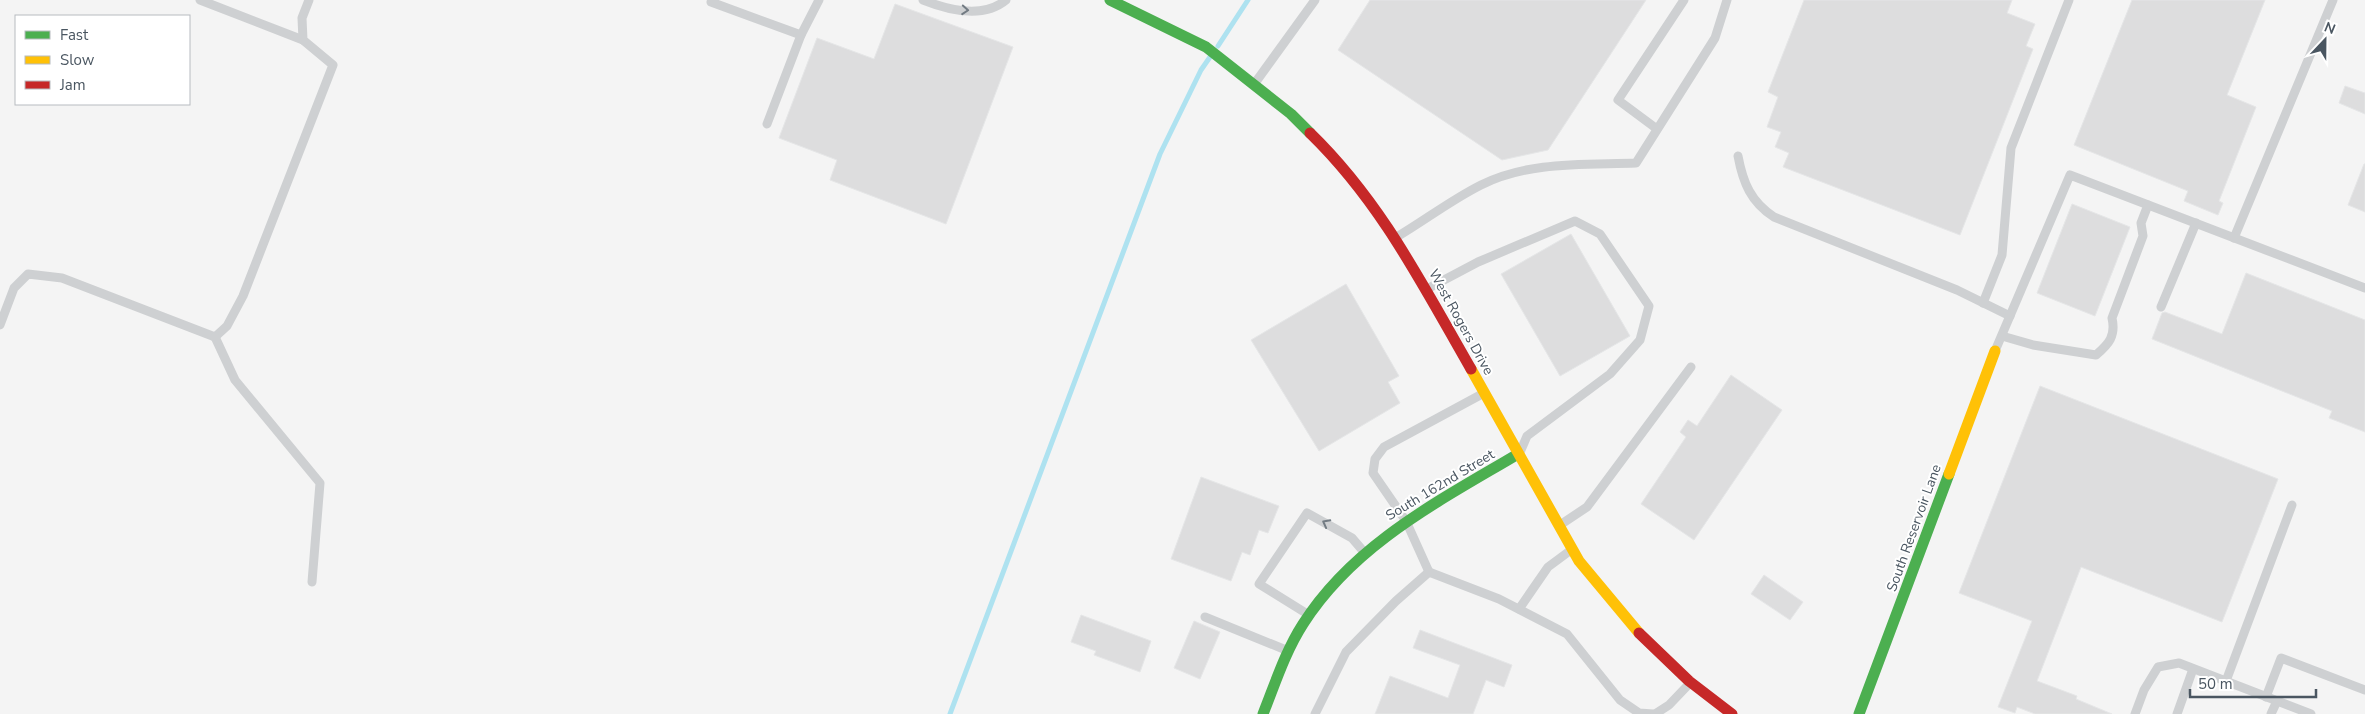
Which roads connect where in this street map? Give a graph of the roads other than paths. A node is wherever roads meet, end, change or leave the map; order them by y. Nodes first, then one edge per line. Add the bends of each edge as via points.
1 (200, 0) edge
2 (309, 0) edge
3 (819, 0) edge
4 (923, 0) edge
5 (1006, 0) edge
6 (1110, 0) edge
7 (1315, 0) edge
8 (1684, 0) edge
9 (1727, 0) edge
10 (2069, 0) edge
11 (2333, 0) edge
12 (711, 2) dead end
13 (1128, 3) edge
14 (801, 35) junction
15 (303, 40) junction
16 (1254, 85) junction
17 (767, 124) dead end
18 (1657, 129) junction
19 (1738, 156) dead end
20 (2148, 205) junction
21 (2196, 223) junction
22 (1395, 238) junction
23 (2234, 238) junction
24 (2365, 288) edge
25 (1426, 290) junction
26 (1983, 303) junction
27 (2161, 307) dead end
28 (2010, 316) junction
29 (0, 325) edge
30 (2002, 336) junction
31 (215, 338) junction
32 (1995, 351) joint
33 (1691, 367) dead end
34 (1484, 393) junction
35 (1518, 454) junction
36 (2292, 505) dead end
37 (1406, 521) junction
38 (1558, 527) junction
39 (1572, 550) junction
40 (1365, 552) junction
41 (1429, 572) junction
42 (312, 582) dead end
43 (1519, 609) junction
44 (1309, 615) junction
45 (1205, 617) dead end
46 (1289, 651) junction
47 (2193, 669) junction
48 (2226, 681) junction
49 (1690, 682) junction
50 (2365, 690) edge
51 (2266, 697) junction
52 (2277, 701) junction
53 (1263, 714) edge
54 (1315, 714) edge
55 (1654, 714) edge
56 (1732, 714) edge
57 (1859, 714) edge
58 (2135, 714) edge
59 (2177, 714) edge
60 (2272, 714) edge
61 (2310, 714) edge

1 - 15 lane
2 - 15 lane via 302,18
3 - 14 lane
4 -> 5 lane via 944,9 977,11 997,7
6 - 13 street, West Rogers Drive
7 - 16 lane
8 - 18 lane via 1618,100
9 - 18 lane via 1715,38
10 - 26 lane via 2011,148 2002,255
11 - 23 lane
12 - 14 lane
13 - 16 street, West Rogers Drive via 1206,47
14 - 17 lane
15 - 31 lane via 333,65 243,296 227,326
16 - 22 street, West Rogers Drive via 1305,127 1340,162
18 - 22 lane via 1636,162 1574,164 1496,179 1461,196
19 - 26 lane via 1745,185 1762,209 1774,217
20 - 21 lane
20 - 28 lane via 2070,175
20 - 30 lane via 2141,223 2143,236 2112,318 2115,330 2109,345 2096,355 2033,345
21 - 23 lane
21 - 27 lane
22 - 25 street, West Rogers Drive
23 - 24 lane
25 - 34 street, West Rogers Drive
25 - 35 lane via 1478,262 1575,221 1600,234 1649,306 1640,340 1610,374 1527,436
26 - 28 lane
28 - 30 lane
29 - 31 lane via 14,288 28,274 62,278
30 - 32 lane
31 - 42 lane via 235,380 320,483
32 - 57 street, South Reservoir Lane
33 - 38 lane via 1587,507
34 - 35 street, West Rogers Drive
34 - 37 lane via 1384,447 1375,459 1373,473
35 - 37 street, South 162nd Street
35 - 38 street, West Rogers Drive
36 - 48 lane
37 - 40 street, South 162nd Street
37 - 41 lane
38 - 39 street, West Rogers Drive
39 - 43 lane via 1548,566
39 - 49 street, West Rogers Drive via 1606,597
40 - 44 street, South 162nd Street via 1339,576
40 -> 44 lane via 1352,538 1307,513 1258,584
41 - 43 lane
41 - 54 lane via 1346,652
43 - 55 lane via 1567,634 1620,700 1640,713
44 - 46 street, South 162nd Street
45 - 46 lane
46 - 53 street, South 162nd Street
47 - 48 lane
47 - 58 lane via 2179,663 2158,667
47 - 59 lane
48 - 51 lane
49 - 55 lane via 1669,705
49 - 56 street, West Rogers Drive
50 - 51 lane via 2281,658
51 - 52 lane
52 - 60 lane
52 - 61 lane

